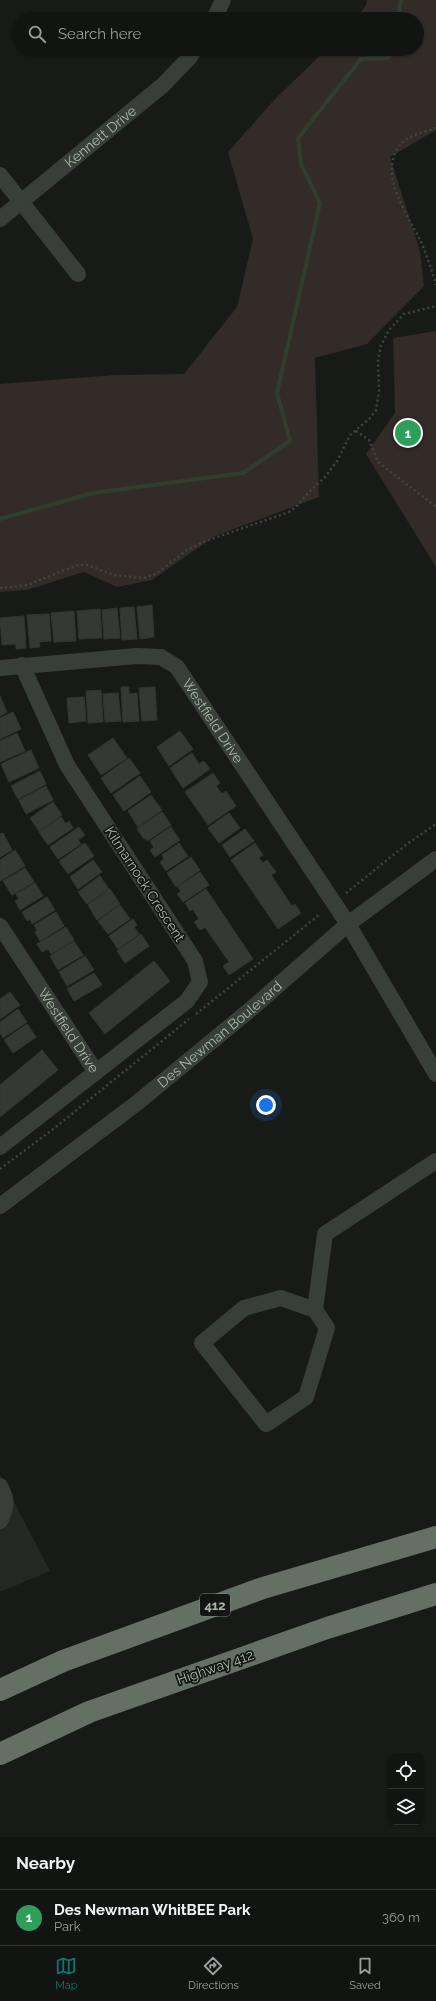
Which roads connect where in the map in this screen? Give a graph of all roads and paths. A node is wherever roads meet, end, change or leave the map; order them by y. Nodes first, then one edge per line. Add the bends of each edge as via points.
1 (223, 0) edge
2 (217, 12) edge
3 (190, 56) edge
4 (436, 128) edge
5 (0, 175) edge
6 (21, 201) junction
7 (0, 218) edge
8 (78, 274) dead end
9 (436, 285) edge
10 (436, 306) edge
11 (356, 430) junction
12 (436, 507) edge
13 (0, 588) edge
14 (22, 665) junction
15 (0, 668) edge
16 (436, 824) edge
17 (436, 859) edge
18 (346, 893) dead end
19 (319, 915) dead end
20 (348, 924) junction
21 (0, 926) edge
22 (96, 1072) junction
23 (436, 1074) edge
24 (0, 1146) edge
25 (436, 1161) edge
26 (0, 1169) edge
27 (0, 1206) edge
28 (315, 1310) junction
29 (0, 1486) edge
30 (0, 1521) edge
31 (436, 1538) edge
32 (436, 1594) edge
33 (436, 1607) edge
34 (380, 1610) junction
35 (0, 1690) edge
36 (0, 1754) edge

1 - 2 street
3 - 6 street, Kennett Drive via 163,85
4 - 9 path via 400,144 393,160 392,174 395,189 432,267
5 - 6 street
6 - 7 street, Kennett Drive
6 - 8 street
10 - 11 path via 404,314 389,330 380,345 376,410
11 - 12 path via 369,440 378,462
11 - 13 path via 350,435 337,461 325,477 296,507 289,512 203,542 187,550 156,574 144,578 130,578 87,565 78,565 27,585
14 - 15 street, Westfield Drive
14 - 20 street, Westfield Drive via 137,656 161,657 172,662
14 - 22 street, Kilmarnock Crescent via 67,765 195,961 200,982 187,1001
16 - 18 path
17 - 20 street, Des Newman Boulevard
19 - 26 path
20 - 23 street, Westfield Drive
20 - 27 street, Des Newman Boulevard via 251,1009 137,1103
21 - 22 street, Westfield Drive
22 - 24 street, Westfield Drive
25 - 28 street via 326,1234
28 - 28 street via 328,1328 306,1397 266,1424 202,1343 244,1308 281,1298
29 - 30 street via 5,1496 6,1508
31 - 35 highway, 412 via 263,1588 63,1661
32 - 34 highway, Highway 412
33 - 34 highway
34 - 36 highway, Highway 412 via 90,1712

